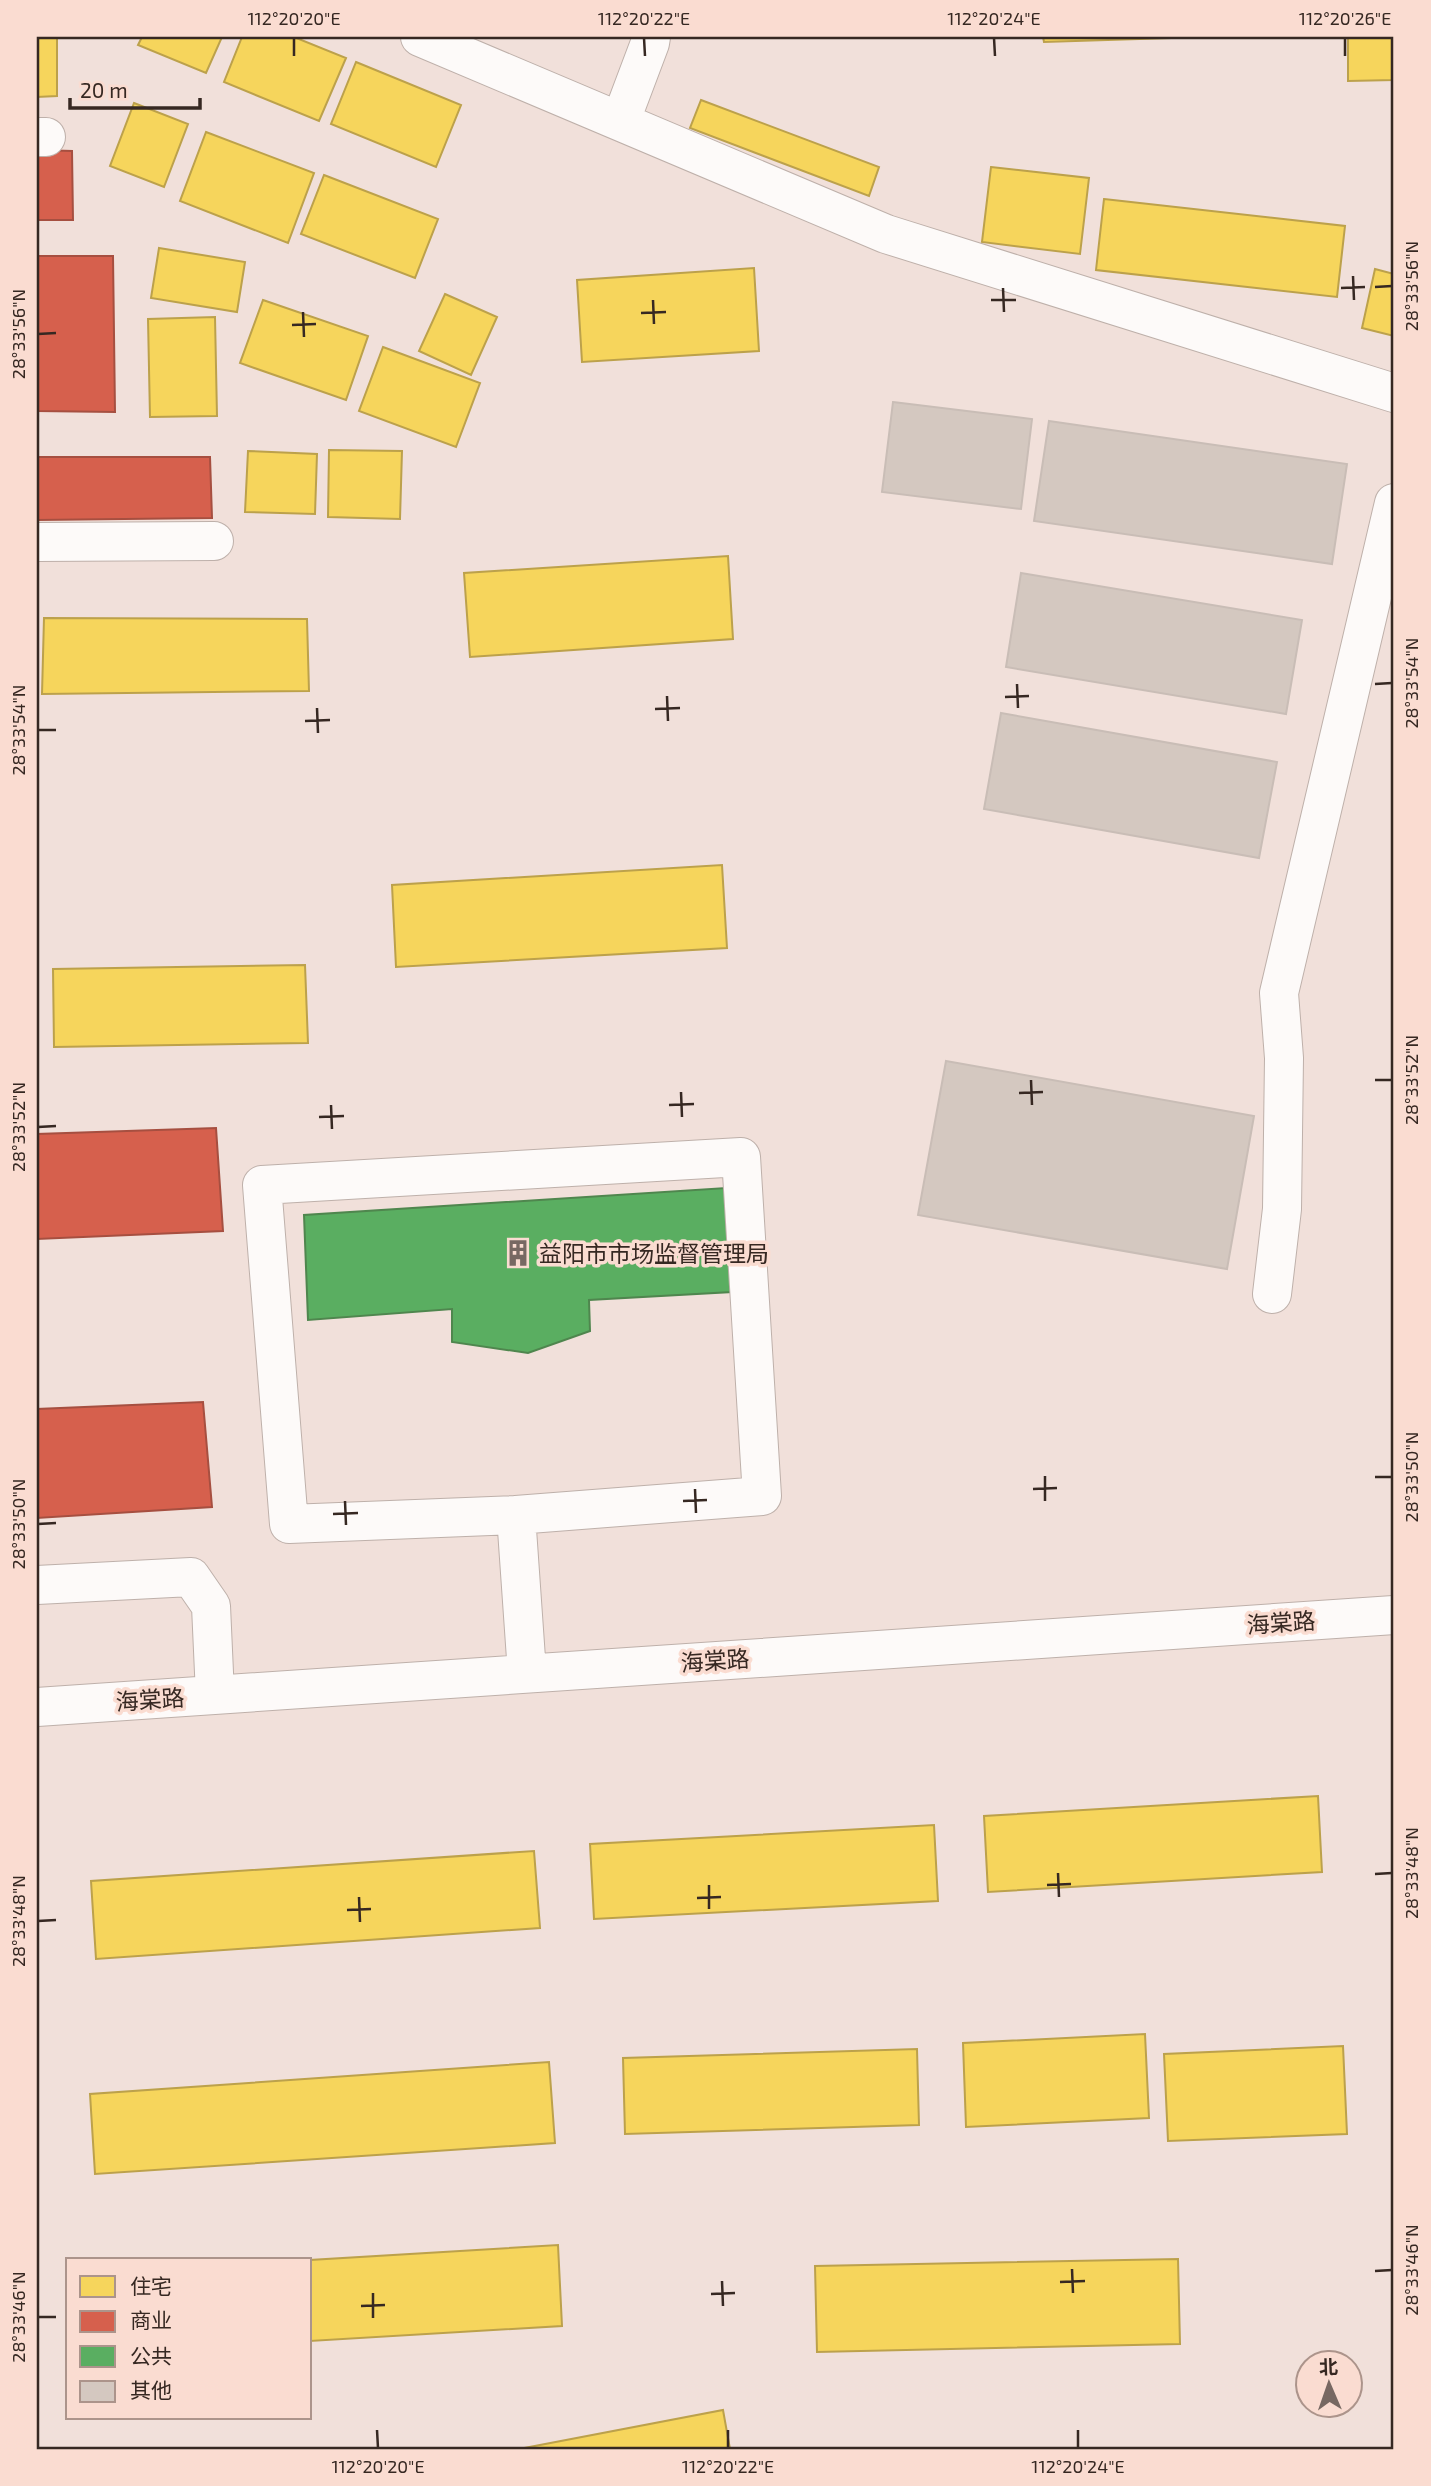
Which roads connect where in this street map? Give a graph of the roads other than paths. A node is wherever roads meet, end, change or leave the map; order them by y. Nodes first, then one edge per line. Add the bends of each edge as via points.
1 (420, 37) edge
2 (651, 37) edge
3 (621, 120) junction
4 (1394, 393) edge
5 (1394, 503) edge
6 (214, 541) dead end
7 (37, 542) edge
8 (1272, 1294) dead end
9 (516, 1515) junction
10 (37, 1585) edge
11 (1394, 1615) edge
12 (527, 1673) junction
13 (215, 1695) junction
14 (37, 1707) edge

1 - 3 street
2 - 3 street
3 - 4 street via 886,234
5 - 8 street via 1279,993 1284,1058 1282,1209
6 - 7 street
9 - 9 street via 761,1496 741,1157 262,1185 289,1524
9 - 12 street
10 - 13 street via 191,1577 211,1606
11 - 12 street, 海棠路
12 - 13 street, 海棠路
13 - 14 street, 海棠路

